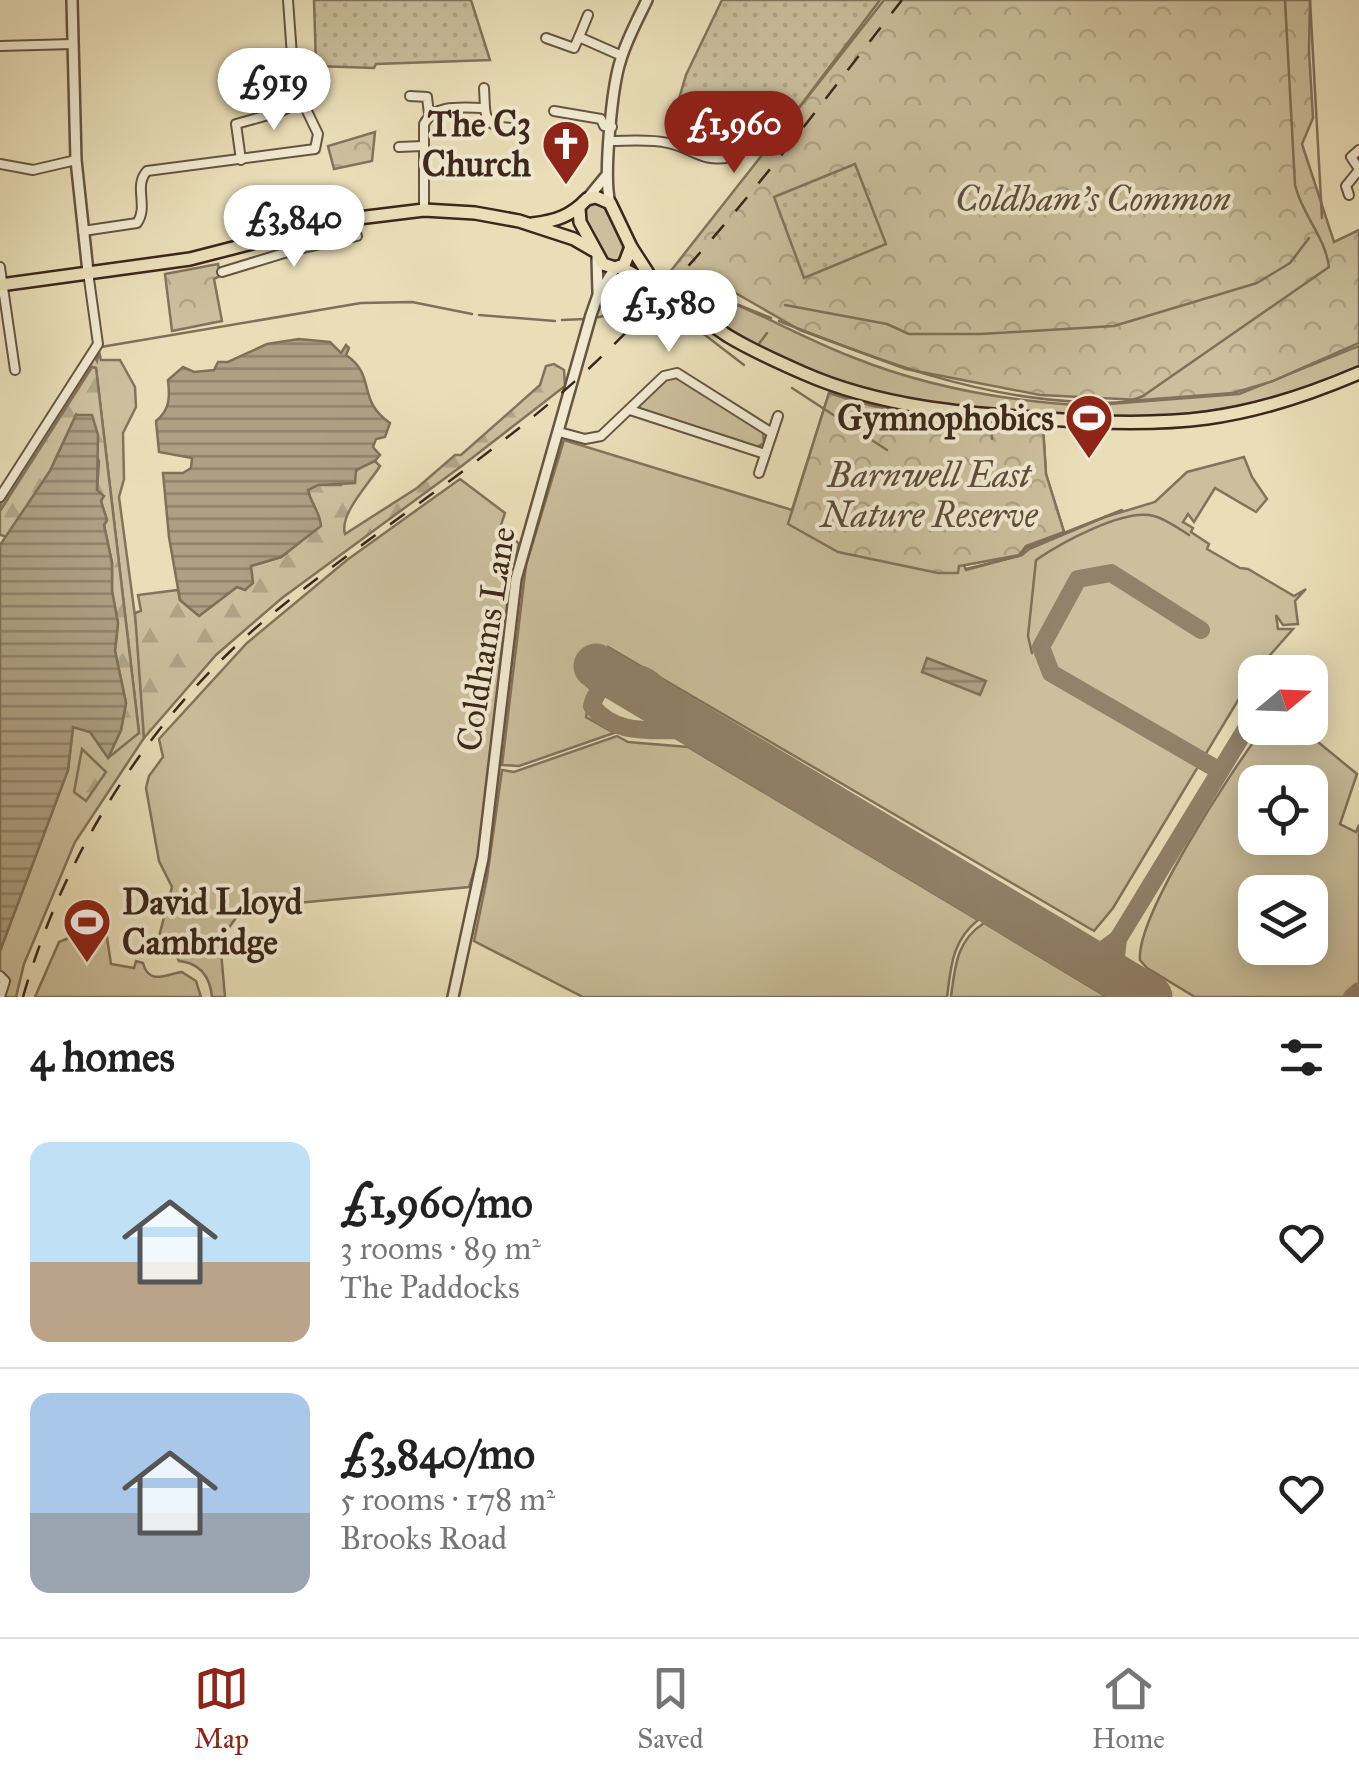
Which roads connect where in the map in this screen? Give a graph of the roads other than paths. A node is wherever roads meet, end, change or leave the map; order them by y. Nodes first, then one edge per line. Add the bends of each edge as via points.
1 (72, 0) edge
2 (288, 0) edge
3 (647, 0) edge
4 (588, 16) dead end
5 (579, 37) junction
6 (546, 38) dead end
7 (73, 44) junction
8 (0, 46) edge
9 (622, 56) junction
10 (484, 88) dead end
11 (410, 96) dead end
12 (302, 102) junction
13 (485, 108) junction
14 (554, 111) dead end
15 (613, 112) junction
16 (429, 114) junction
17 (601, 119) junction
18 (612, 127) junction
19 (520, 128) dead end
20 (610, 141) junction
21 (424, 146) junction
22 (741, 146) dead end
23 (398, 147) dead end
24 (1359, 150) edge
25 (76, 160) junction
26 (241, 160) junction
27 (0, 164) edge
28 (1359, 170) edge
29 (605, 177) junction
30 (1349, 195) dead end
31 (610, 202) junction
32 (583, 204) junction
33 (424, 210) junction
34 (528, 224) junction
35 (83, 232) junction
36 (288, 235) junction
37 (357, 236) dead end
38 (631, 247) junction
39 (294, 250) junction
40 (595, 254) junction
41 (0, 267) edge
42 (617, 268) junction
43 (88, 272) junction
44 (222, 272) dead end
45 (655, 284) junction
46 (1, 285) edge
47 (598, 295) junction
48 (16, 370) dead end
49 (1359, 373) edge
50 (630, 410) junction
51 (778, 416) dead end
52 (559, 432) junction
53 (772, 433) junction
54 (765, 454) junction
55 (759, 473) dead end
56 (0, 498) edge
57 (0, 976) edge
58 (0, 997) edge
59 (453, 997) edge

1 - 7 street
2 - 12 street via 294,84
3 - 9 street
4 - 5 street
5 - 6 street via 574,48
5 - 9 street
7 - 8 street
7 - 25 street
9 - 15 street
10 - 13 street
11 - 16 street via 427,97
12 - 26 street via 236,124
12 - 26 street via 318,134 315,149
13 - 16 street
13 - 19 street via 496,127
14 - 17 street
15 - 17 street
15 - 18 street
16 - 21 street
17 - 18 street
18 - 20 street
20 - 22 street via 662,142 706,159 729,158
20 - 29 street
21 - 23 street
21 - 33 street
24 - 28 street via 1351,157
25 - 27 street via 33,170
25 - 35 street
26 - 35 street via 147,171 140,182 138,223
28 - 30 street via 1346,186
29 - 31 street
29 - 32 street
31 - 32 main road via 596,197
31 - 38 main road
32 - 34 main road via 559,220
32 - 40 main road via 580,222
33 - 34 main road
33 - 36 main road via 356,217
34 - 40 main road via 574,239
35 - 43 street
36 - 39 street
36 - 43 main road via 190,260
37 - 39 street
38 - 42 main road
38 - 45 main road
39 - 44 street
40 - 42 main road
40 - 47 street, Coldhams Lane
41 - 46 street
42 - 45 main road
42 - 47 street, Coldhams Lane
43 - 46 main road
43 - 56 street via 98,344
45 - 49 main road via 733,339 802,373 882,399 961,413 1180,421 1287,400
46 - 48 street
47 - 52 street, Coldhams Lane
50 - 52 street via 598,437
50 - 53 street via 664,376 677,372
50 - 54 street
51 - 53 street
52 - 59 street, Coldhams Lane via 516,579 483,858
53 - 54 street
54 - 55 street
57 - 58 street

